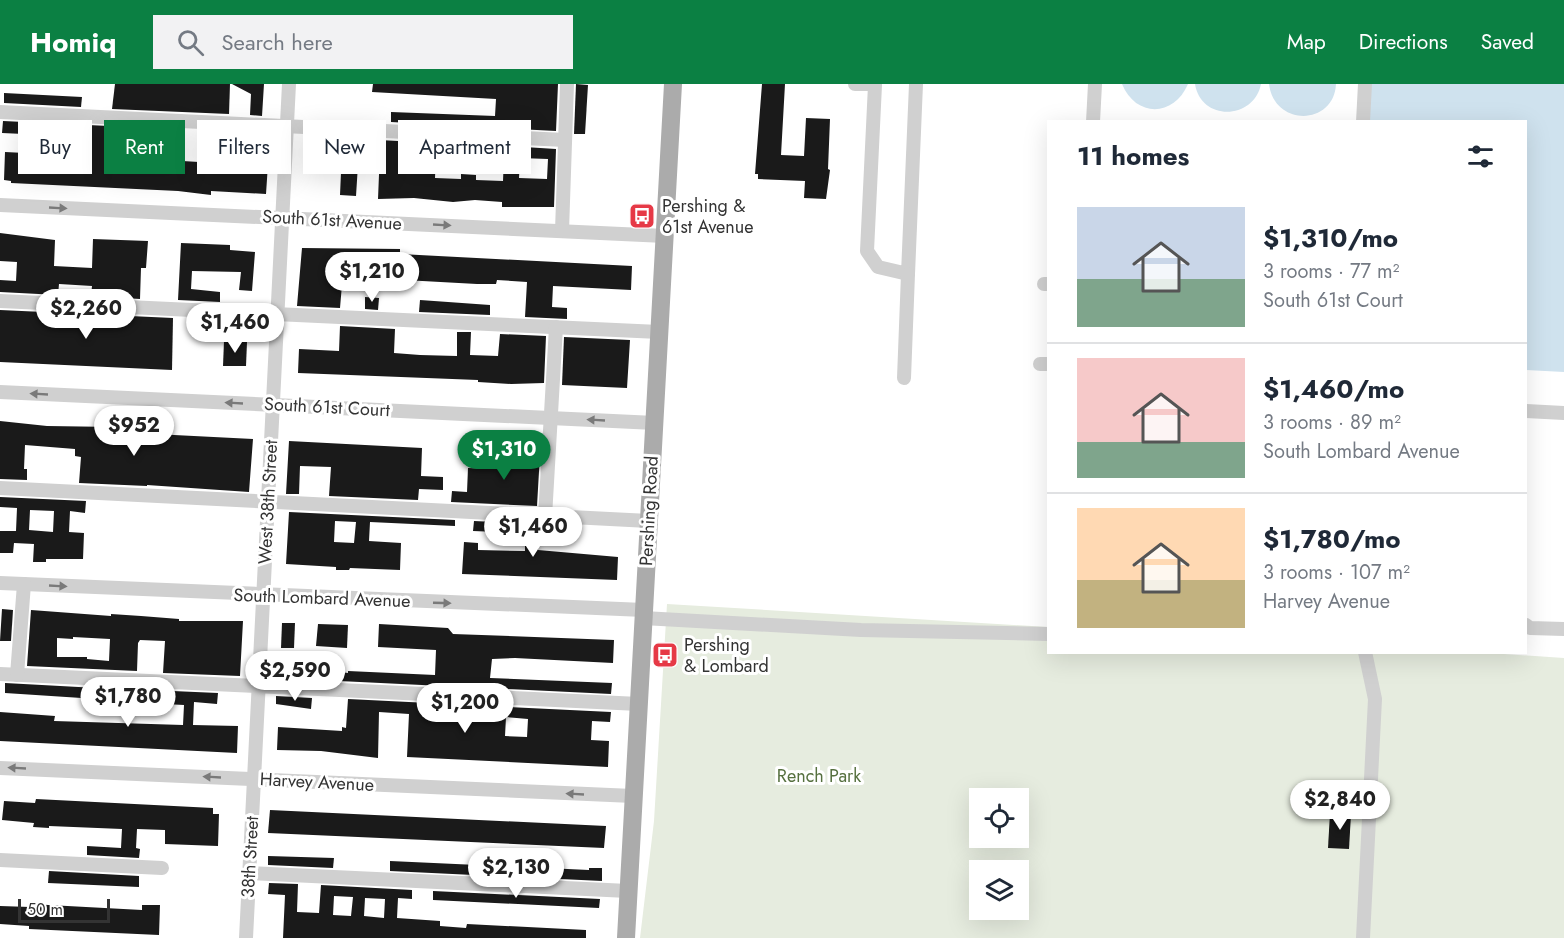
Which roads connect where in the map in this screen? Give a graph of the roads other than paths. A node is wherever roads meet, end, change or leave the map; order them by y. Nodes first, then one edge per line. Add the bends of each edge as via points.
1 (290, 84) edge
2 (567, 84) edge
3 (673, 84) edge
4 (855, 84) edge
5 (916, 84) edge
6 (1095, 84) edge
7 (1365, 84) edge
8 (875, 85) edge
9 (0, 112) edge
10 (287, 120) edge
11 (1093, 120) edge
12 (1363, 120) edge
13 (197, 122) edge
14 (291, 126) edge
15 (565, 140) junction
16 (285, 174) edge
17 (0, 205) edge
18 (283, 218) junction
19 (562, 231) junction
20 (665, 236) junction
21 (908, 274) junction
22 (0, 301) edge
23 (278, 314) junction
24 (556, 327) junction
25 (659, 332) junction
26 (904, 378) dead end
27 (0, 392) edge
28 (273, 405) junction
29 (1527, 411) edge
30 (1564, 413) edge
31 (550, 418) junction
32 (655, 423) junction
33 (0, 488) edge
34 (268, 501) junction
35 (545, 517) junction
36 (649, 521) junction
37 (0, 583) edge
38 (24, 584) junction
39 (263, 596) junction
40 (644, 614) junction
41 (1527, 626) edge
42 (1564, 629) edge
43 (1047, 634) edge
44 (1365, 654) edge
45 (0, 674) edge
46 (17, 675) junction
47 (259, 686) junction
48 (639, 704) junction
49 (0, 768) edge
50 (254, 779) junction
51 (633, 796) junction
52 (0, 860) edge
53 (162, 868) dead end
54 (250, 873) junction
55 (628, 891) junction
56 (246, 938) edge
57 (626, 938) edge
58 (1363, 938) edge

1 - 10 street, West 38th Street
2 - 15 street
3 - 20 main road, Pershing Road
4 - 8 street
5 - 21 street
6 - 11 street
7 - 12 street
8 - 21 street via 867,251 878,267
9 - 13 street
14 - 15 street
15 - 19 street
16 - 18 street, West 38th Street
17 -> 18 street, South 61st Avenue
18 -> 19 street, South 61st Avenue
18 - 23 street, West 38th Street
19 - 20 street, South 61st Avenue
20 - 25 main road, Pershing Road
21 - 26 street
22 - 23 street
23 - 24 street
23 - 28 street, West 38th Street
24 - 25 street
24 - 31 street
25 - 32 main road, Pershing Road
28 -> 27 street, South 61st Court
28 - 31 street, South 61st Court
28 - 34 street, West 38th Street
29 - 30 street
32 -> 31 street, South 61st Court
31 - 35 street
32 - 36 main road, Pershing Road
33 - 34 street
34 - 35 street
34 - 39 street, West 38th Street
35 - 36 street
36 - 40 main road, Pershing Road
37 - 38 street, South Lombard Avenue
38 -> 39 street, South Lombard Avenue
38 - 46 street
39 -> 40 street, South Lombard Avenue
39 - 47 street, 38th Street
40 - 43 street, South Lombard Avenue via 861,630
40 - 48 main road, Pershing Road
41 - 42 street
44 - 58 street via 1375,699
45 - 46 street
46 - 47 street
47 - 48 street
47 - 50 street, 38th Street
48 - 51 main road, Pershing Road
50 -> 49 street, Harvey Avenue
51 -> 50 street, Harvey Avenue
50 - 54 street, 38th Street
51 - 55 main road, Pershing Road
52 - 53 street
54 - 55 street
54 - 56 street, 38th Street
55 - 57 main road, Pershing Road

